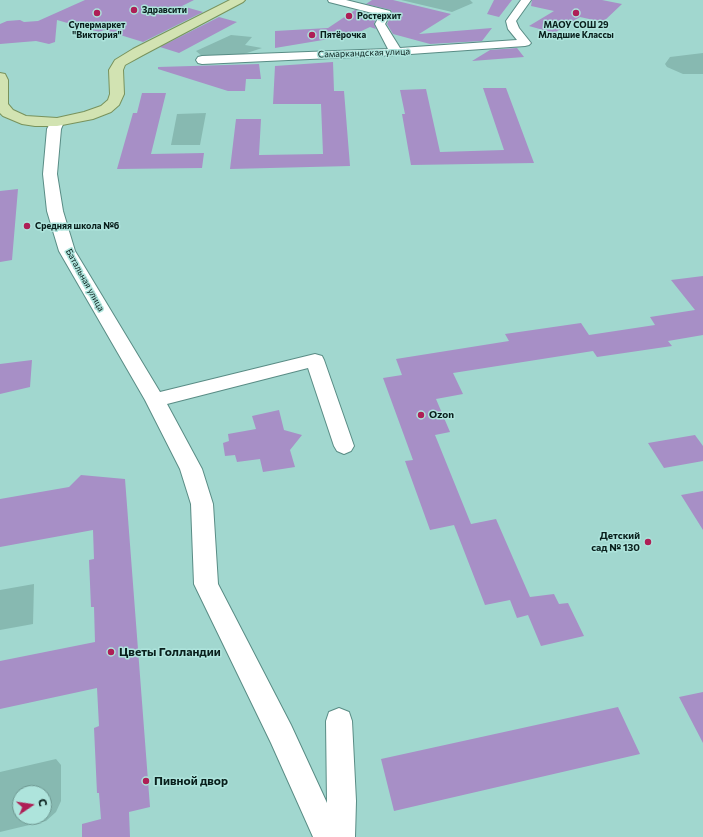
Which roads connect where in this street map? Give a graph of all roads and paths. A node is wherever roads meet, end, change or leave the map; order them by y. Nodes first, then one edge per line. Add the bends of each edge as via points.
1 (239, 0) edge
2 (333, 0) edge
3 (526, 0) edge
4 (396, 52) junction
5 (202, 60) dead end
6 (0, 77) edge
7 (57, 122) junction
8 (155, 400) junction
9 (344, 446) dead end
10 (338, 721) dead end
11 (328, 837) edge
12 (340, 837) edge

1 - 7 main road via 120,63 116,70 118,94 106,109 88,116
2 - 4 street via 386,13 380,24
3 - 4 street, Самаркандская улица via 511,21 514,30 525,43
4 - 5 street, Самаркандская улица
6 - 7 main road via 1,105 8,114 29,121
7 - 8 street, Батальная улица via 54,129 50,174 55,211 67,251
8 - 9 street via 315,360
8 - 11 street, Батальная улица via 191,469 202,504 206,584 281,734
10 - 12 street via 342,801

